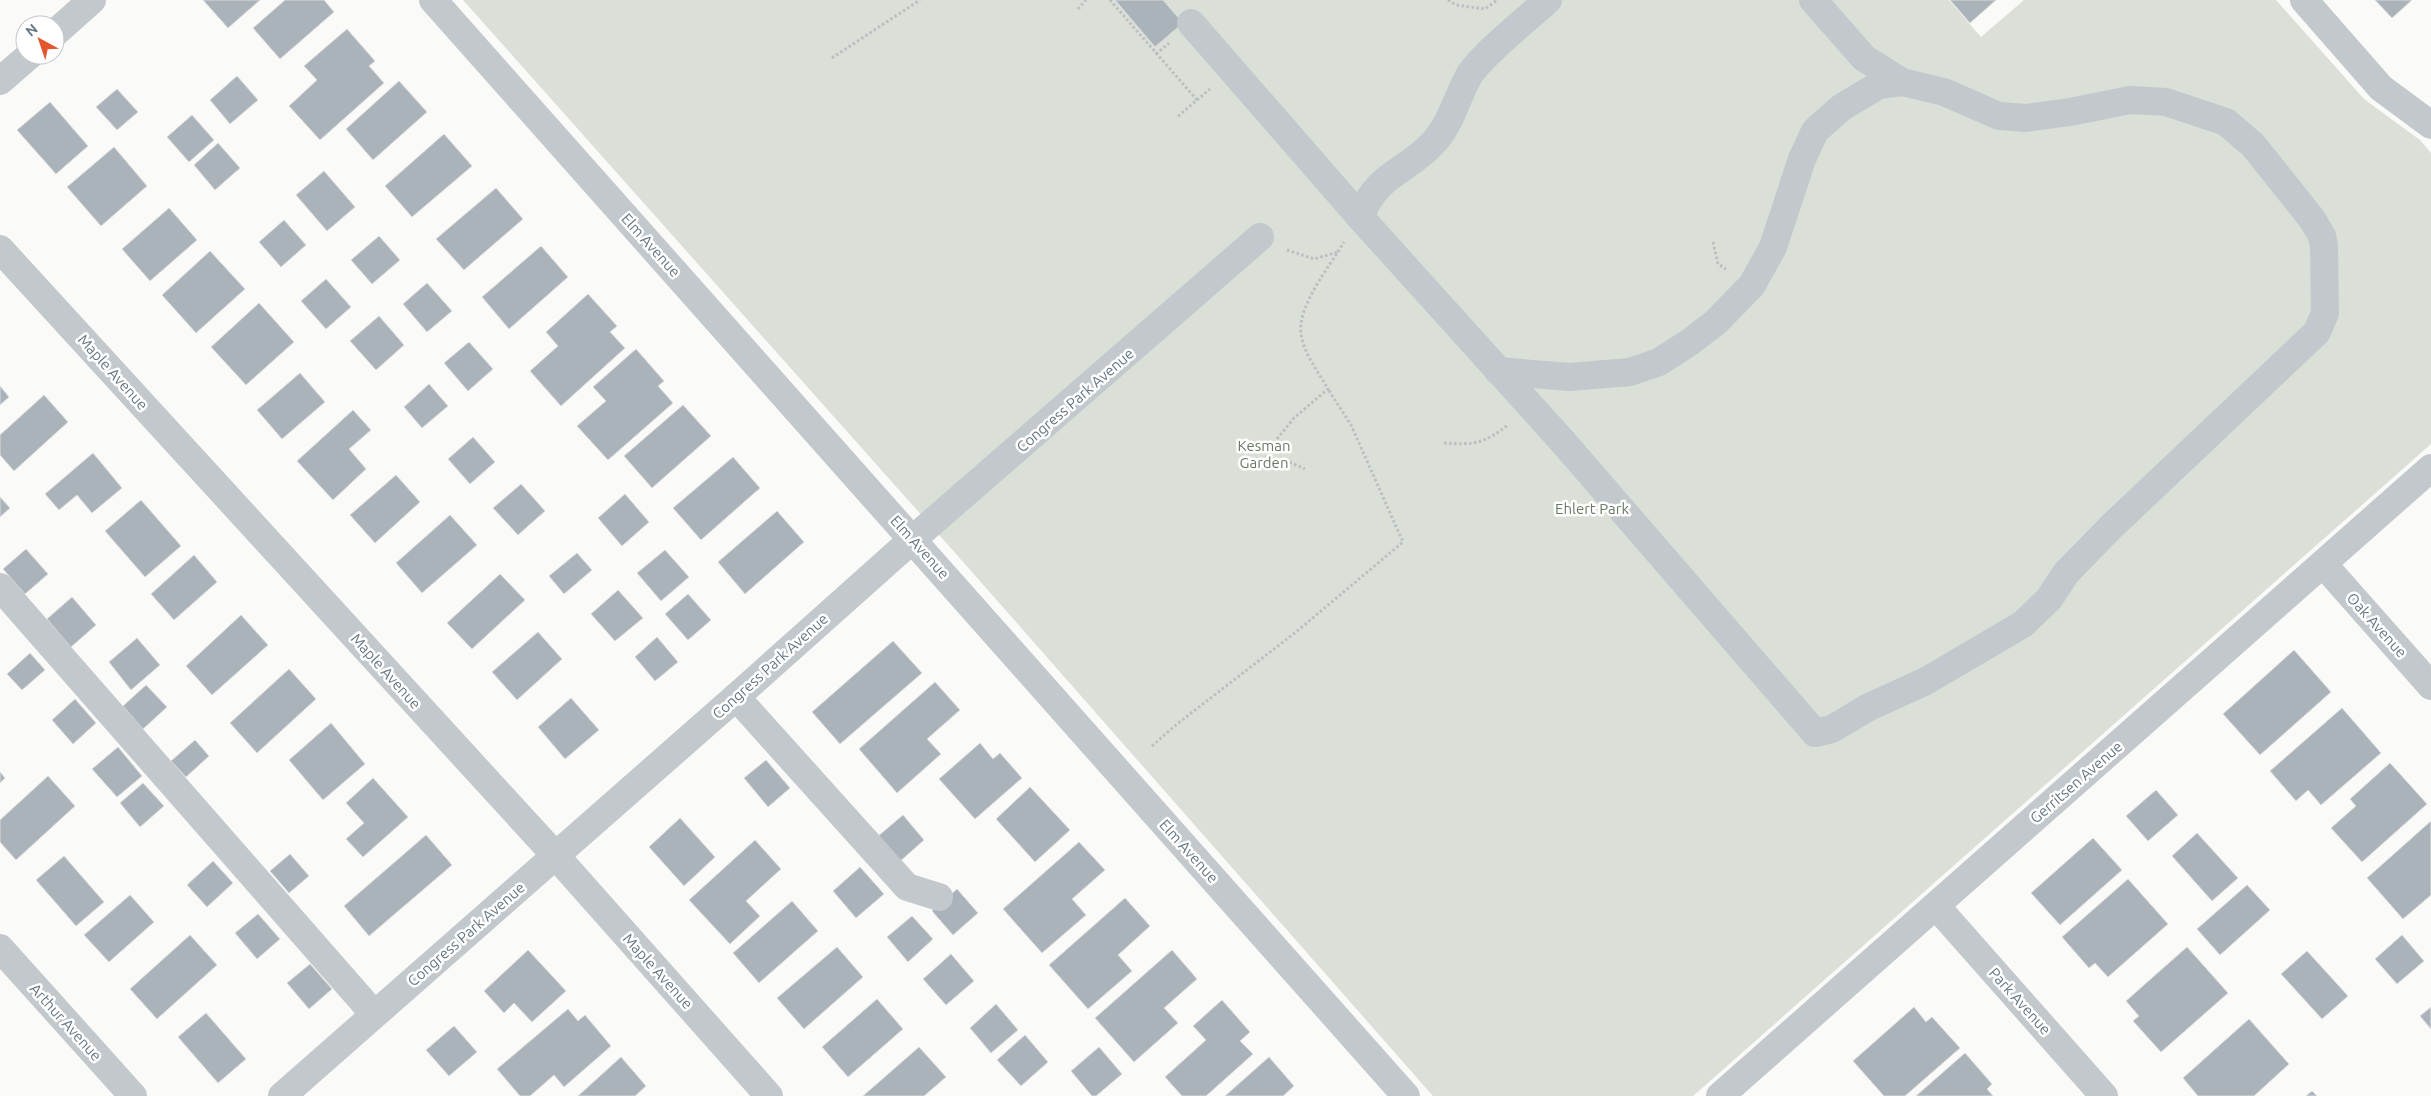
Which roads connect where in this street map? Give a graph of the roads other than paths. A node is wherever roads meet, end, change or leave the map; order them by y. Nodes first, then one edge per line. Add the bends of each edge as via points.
1 (92, 0) edge
2 (433, 0) edge
3 (1548, 0) edge
4 (1813, 0) edge
5 (2304, 0) edge
6 (65, 23) edge
7 (1191, 23) dead end
8 (18, 65) edge
9 (0, 81) edge
10 (1902, 82) junction
11 (2431, 125) edge
12 (1360, 217) junction
13 (1260, 238) dead end
14 (0, 249) edge
15 (1498, 371) junction
16 (2431, 468) edge
17 (913, 539) junction
18 (2324, 565) junction
19 (0, 587) edge
20 (2431, 686) edge
21 (736, 697) junction
22 (555, 855) junction
23 (939, 897) dead end
24 (1936, 906) junction
25 (0, 948) edge
26 (374, 1014) junction
27 (133, 1096) edge
28 (282, 1096) edge
29 (769, 1096) edge
30 (1406, 1096) edge
31 (1720, 1096) edge
32 (2104, 1096) edge

1 - 6 street
2 - 17 street, Elm Avenue
3 - 12 street via 1476,66 1444,130 1379,184
4 - 10 street via 1864,58
5 - 11 street via 2381,88
7 - 12 street
8 - 9 street
10 - 15 street via 1878,85 1842,107 1815,131 1786,201 1773,247 1752,285 1716,322 1690,342 1659,362 1630,372 1569,377
10 - 15 street via 1944,92 1999,116 2026,118 2130,100 2166,102 2226,122 2253,145 2322,236 2325,313 2317,332 2118,520 2023,624 1926,681 1867,708 1832,729 1815,733
12 - 15 street
13 - 17 street, Congress Park Avenue
14 - 22 street, Maple Avenue
16 - 18 street, Gerritsen Avenue
17 - 21 street, Congress Park Avenue
17 - 30 street, Elm Avenue
18 - 20 street, Oak Avenue
18 - 24 street, Gerritsen Avenue
19 - 26 street
21 - 22 street, Congress Park Avenue
21 - 23 street via 907,887
22 - 26 street, Congress Park Avenue
22 - 29 street, Maple Avenue
24 - 31 street, Gerritsen Avenue
24 - 32 street, Park Avenue
25 - 27 street, Arthur Avenue
26 - 28 street, Congress Park Avenue

